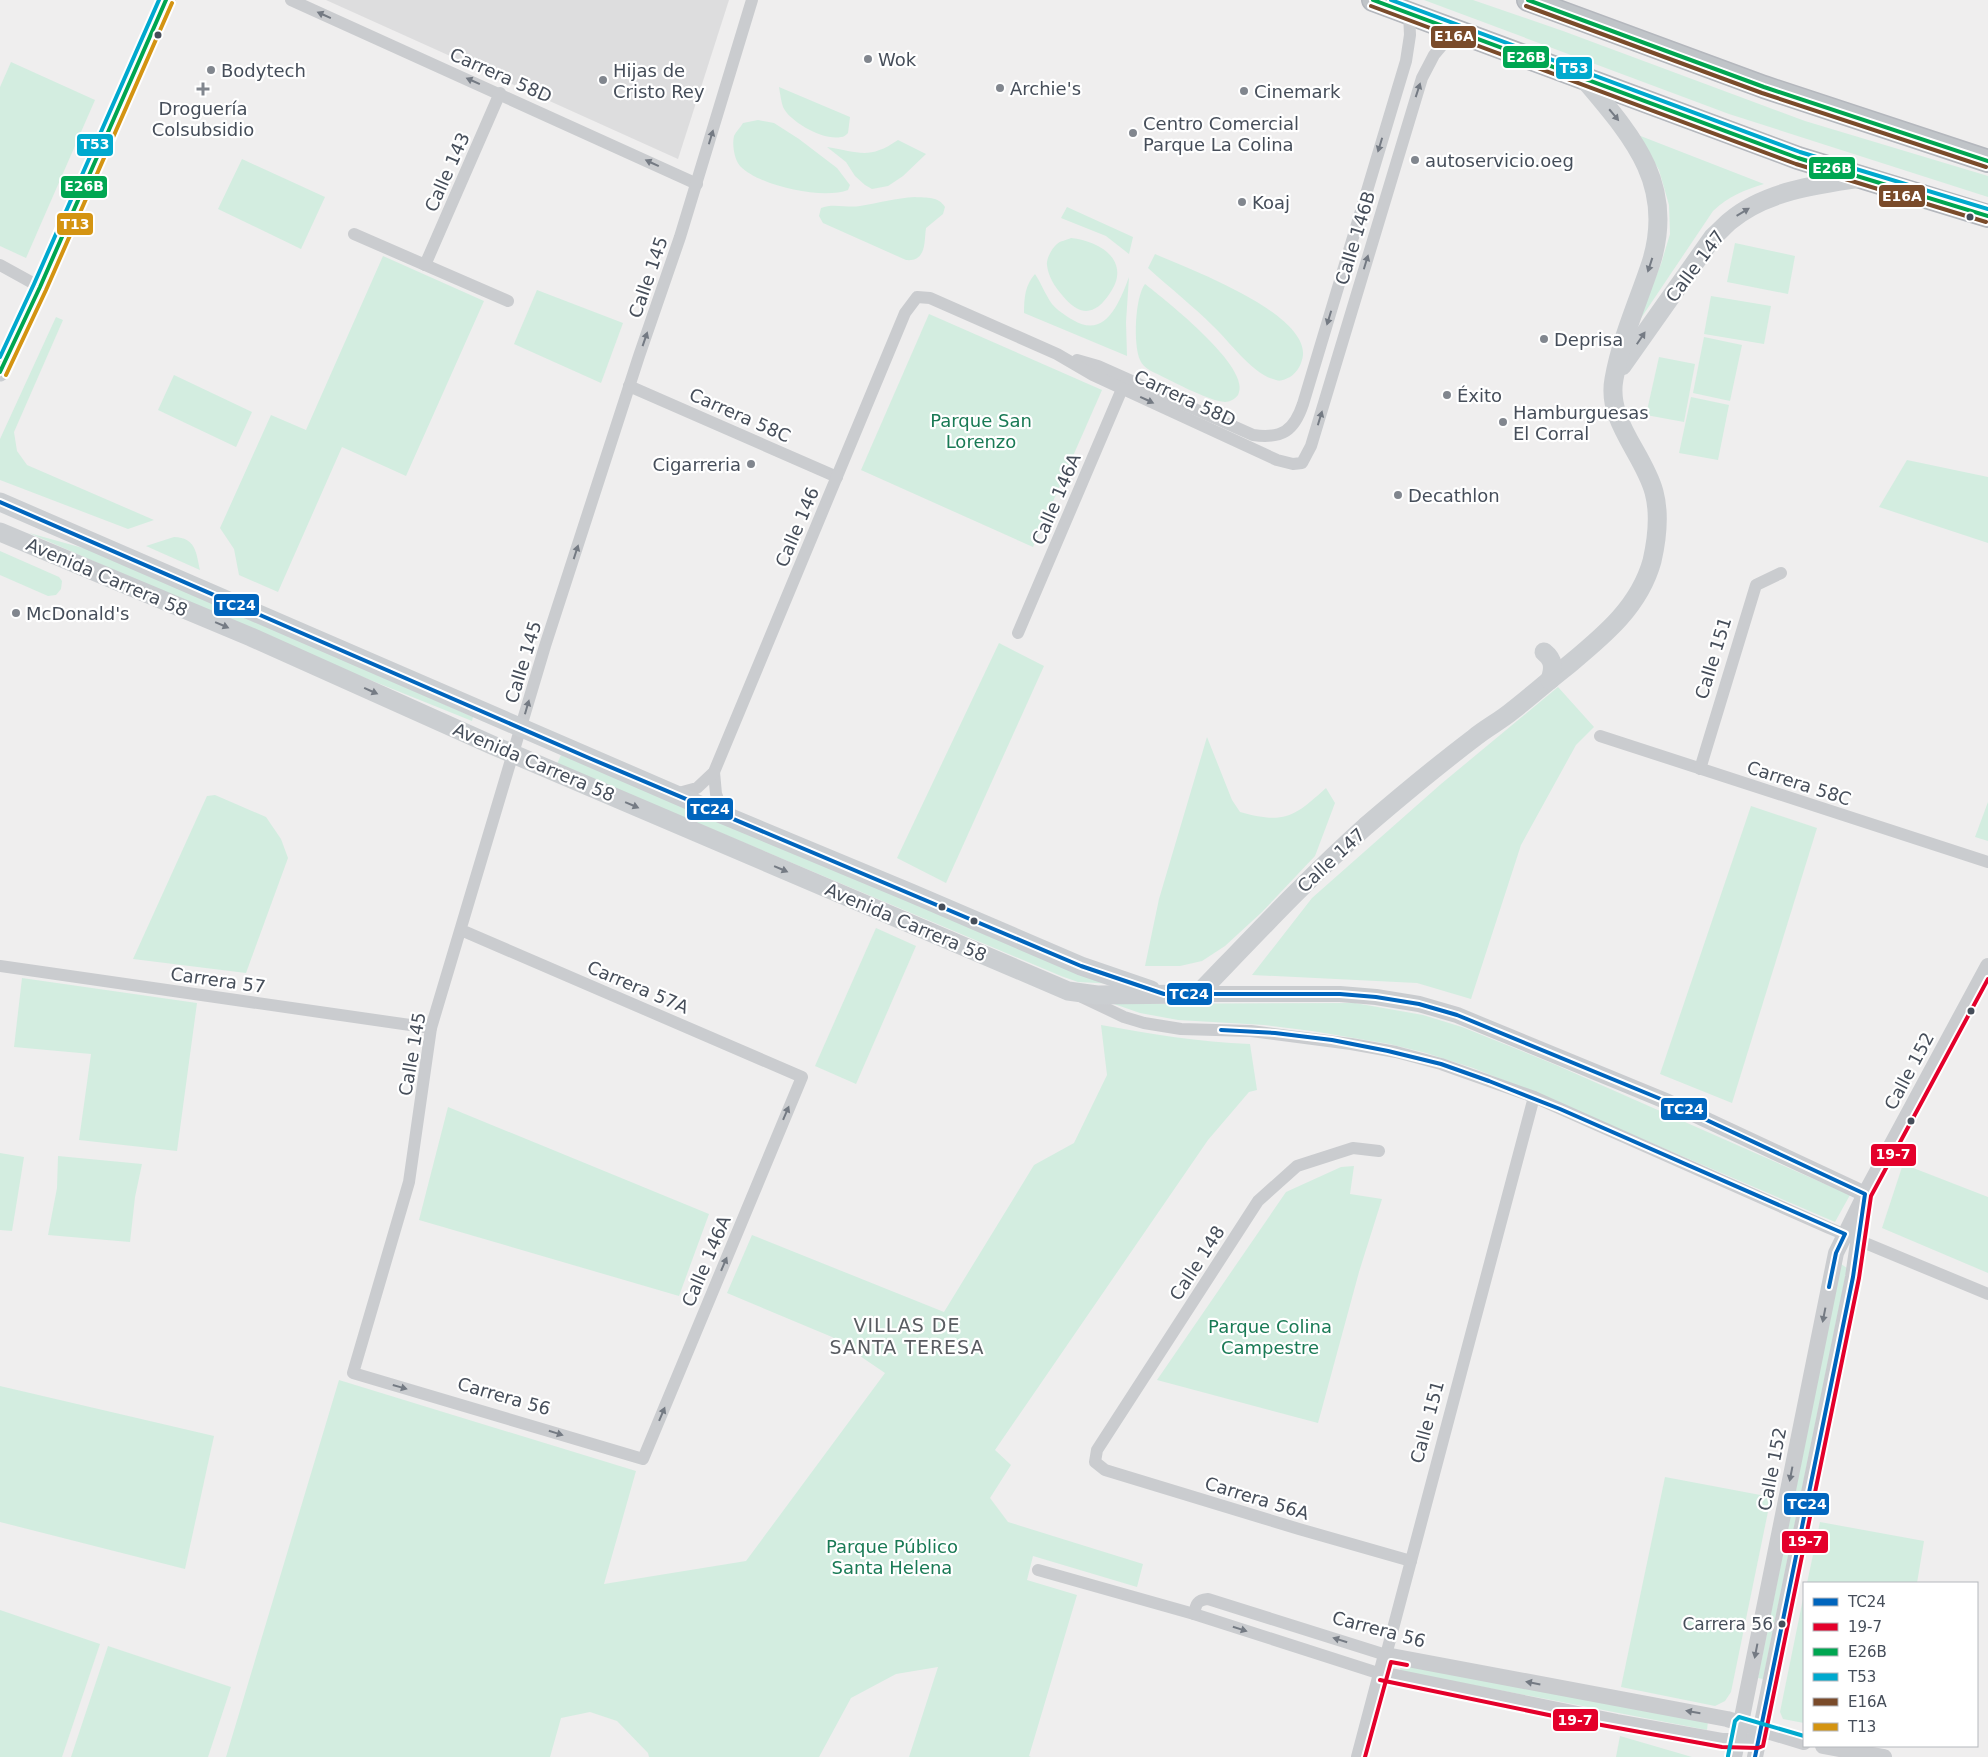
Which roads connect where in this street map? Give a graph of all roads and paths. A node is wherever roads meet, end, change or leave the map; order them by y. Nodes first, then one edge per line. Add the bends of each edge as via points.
1 (166, 0) edge
2 (290, 0) edge
3 (752, 0) edge
4 (1373, 0) edge
5 (1528, 0) edge
6 (1409, 14) junction
7 (1455, 30) junction
8 (1582, 78) junction
9 (500, 94) junction
10 (1391, 109) junction
11 (1410, 115) junction
12 (1988, 161) edge
13 (1863, 178) junction
14 (697, 184) junction
15 (1988, 216) edge
16 (354, 234) dead end
17 (425, 265) junction
18 (0, 266) edge
19 (40, 288) junction
20 (917, 297) joint
21 (508, 301) dead end
22 (0, 372) edge
23 (1614, 378) junction
24 (1124, 384) junction
25 (630, 386) junction
26 (1284, 433) joint
27 (1302, 463) joint
28 (837, 477) junction
29 (0, 502) edge
30 (0, 532) edge
31 (1781, 573) dead end
32 (1018, 632) dead end
33 (521, 729) junction
34 (1600, 736) dead end
35 (513, 754) junction
36 (1700, 769) junction
37 (714, 772) junction
38 (674, 794) junction
39 (724, 815) junction
40 (1988, 862) edge
41 (461, 930) junction
42 (0, 966) edge
43 (1988, 966) edge
44 (1068, 991) junction
45 (1164, 994) junction
46 (1198, 994) junction
47 (431, 1028) junction
48 (802, 1077) joint
49 (1534, 1097) junction
50 (1380, 1151) dead end
51 (1865, 1194) junction
52 (1852, 1237) junction
53 (1988, 1294) edge
54 (354, 1373) joint
55 (643, 1459) joint
56 (1096, 1462) joint
57 (1411, 1561) junction
58 (1038, 1570) dead end
59 (1194, 1614) junction
60 (1386, 1655) junction
61 (1381, 1674) junction
62 (1741, 1723) junction
63 (1803, 1742) edge
64 (1758, 1743) edge
65 (1829, 1747) edge
66 (1735, 1749) edge
67 (1359, 1757) edge
68 (1884, 1757) edge

1 - 19 main road
9 -> 2 street, Carrera 58D
14 -> 3 street, Calle 145
4 - 6 highway
5 - 12 highway via 1764,87
6 - 7 highway
6 - 10 street, Calle 146B via 1408,52
7 - 8 highway
11 -> 7 street, Calle 146B via 1428,66
8 - 13 highway via 1798,158
8 -> 23 main road, Calle 147 via 1620,123 1646,164 1658,206 1651,262 1631,316
14 -> 9 street, Carrera 58D
9 - 17 street, Calle 143
10 - 11 street
10 -> 26 street, Calle 146B via 1303,404 1292,427
27 -> 11 street, Calle 146B via 1311,446
13 - 15 highway
23 -> 13 main road, Calle 147 via 1713,238 1730,220 1775,197
25 -> 14 street, Calle 145
16 - 17 street
17 - 21 street
18 - 19 street
19 - 22 main road
20 - 24 street, Carrera 58D via 930,298 1057,354 1093,375
20 - 28 street, Calle 146 via 905,313
23 - 46 main road, Calle 147 via 1618,416 1654,491 1658,512 1653,558 1635,600 1610,630 1549,665 1510,713 1474,737 1368,825 1317,871
24 - 26 street, Carrera 58D via 1253,436
24 -> 27 street, Carrera 58D via 1277,460
24 - 32 street, Calle 146A
25 - 28 street, Carrera 58C
33 -> 25 street, Calle 145
28 - 37 street, Calle 146
29 - 33 main road, Avenida Carrera 58
30 -> 35 main road, Avenida Carrera 58 via 251,637
31 - 36 street, Calle 151 via 1756,585
33 - 35 street, Calle 145
33 - 38 main road, Avenida Carrera 58
34 - 36 street, Carrera 58C
35 - 41 street, Calle 145
35 -> 44 main road, Avenida Carrera 58
36 - 40 street, Carrera 58C
37 - 38 street, Calle 146 via 697,788
37 - 39 street, Calle 146 via 716,794
38 - 39 main road, Avenida Carrera 58
39 - 45 main road, Avenida Carrera 58 via 1081,966
41 - 47 street, Calle 145
41 - 48 street, Carrera 57A
42 - 47 street, Carrera 57
43 - 51 street, Calle 152
44 - 45 main road, Avenida Carrera 58 via 1103,995
44 - 49 street, Avenida Carrera 58 via 1144,1023 1181,1029 1251,1031 1396,1052
45 - 46 main road, Avenida Carrera 58
46 - 51 street, Avenida Carrera 58 via 1340,994 1419,1004 1457,1015 1668,1102
47 - 54 street, Calle 145 via 409,1182
55 -> 48 street, Calle 146A
49 - 52 street, Avenida Carrera 58
49 - 57 street, Calle 151
50 - 56 street, Calle 148 via 1352,1148 1297,1166 1258,1201 1097,1450
51 - 52 street, Calle 152
52 - 53 street, Avenida Carrera 58
52 -> 62 street, Calle 152 via 1836,1253
52 - 64 street, Calle 152 via 1855,1266
54 -> 55 street, Carrera 56
56 - 57 street, Carrera 56A via 1105,1470
57 - 60 street, Calle 151
58 - 59 street, Carrera 56
60 -> 59 street, Carrera 56 via 1208,1599 1200,1599
59 -> 61 street, Carrera 56
60 - 61 street, Calle 151
62 -> 60 street, Carrera 56
61 - 66 street, Carrera 56 via 1723,1741
61 - 67 street, Calle 151
62 - 64 street, Carrera 56
62 - 66 street, Calle 152
63 - 64 street, Carrera 56
64 - 66 street, Carrera 56
65 - 68 street

